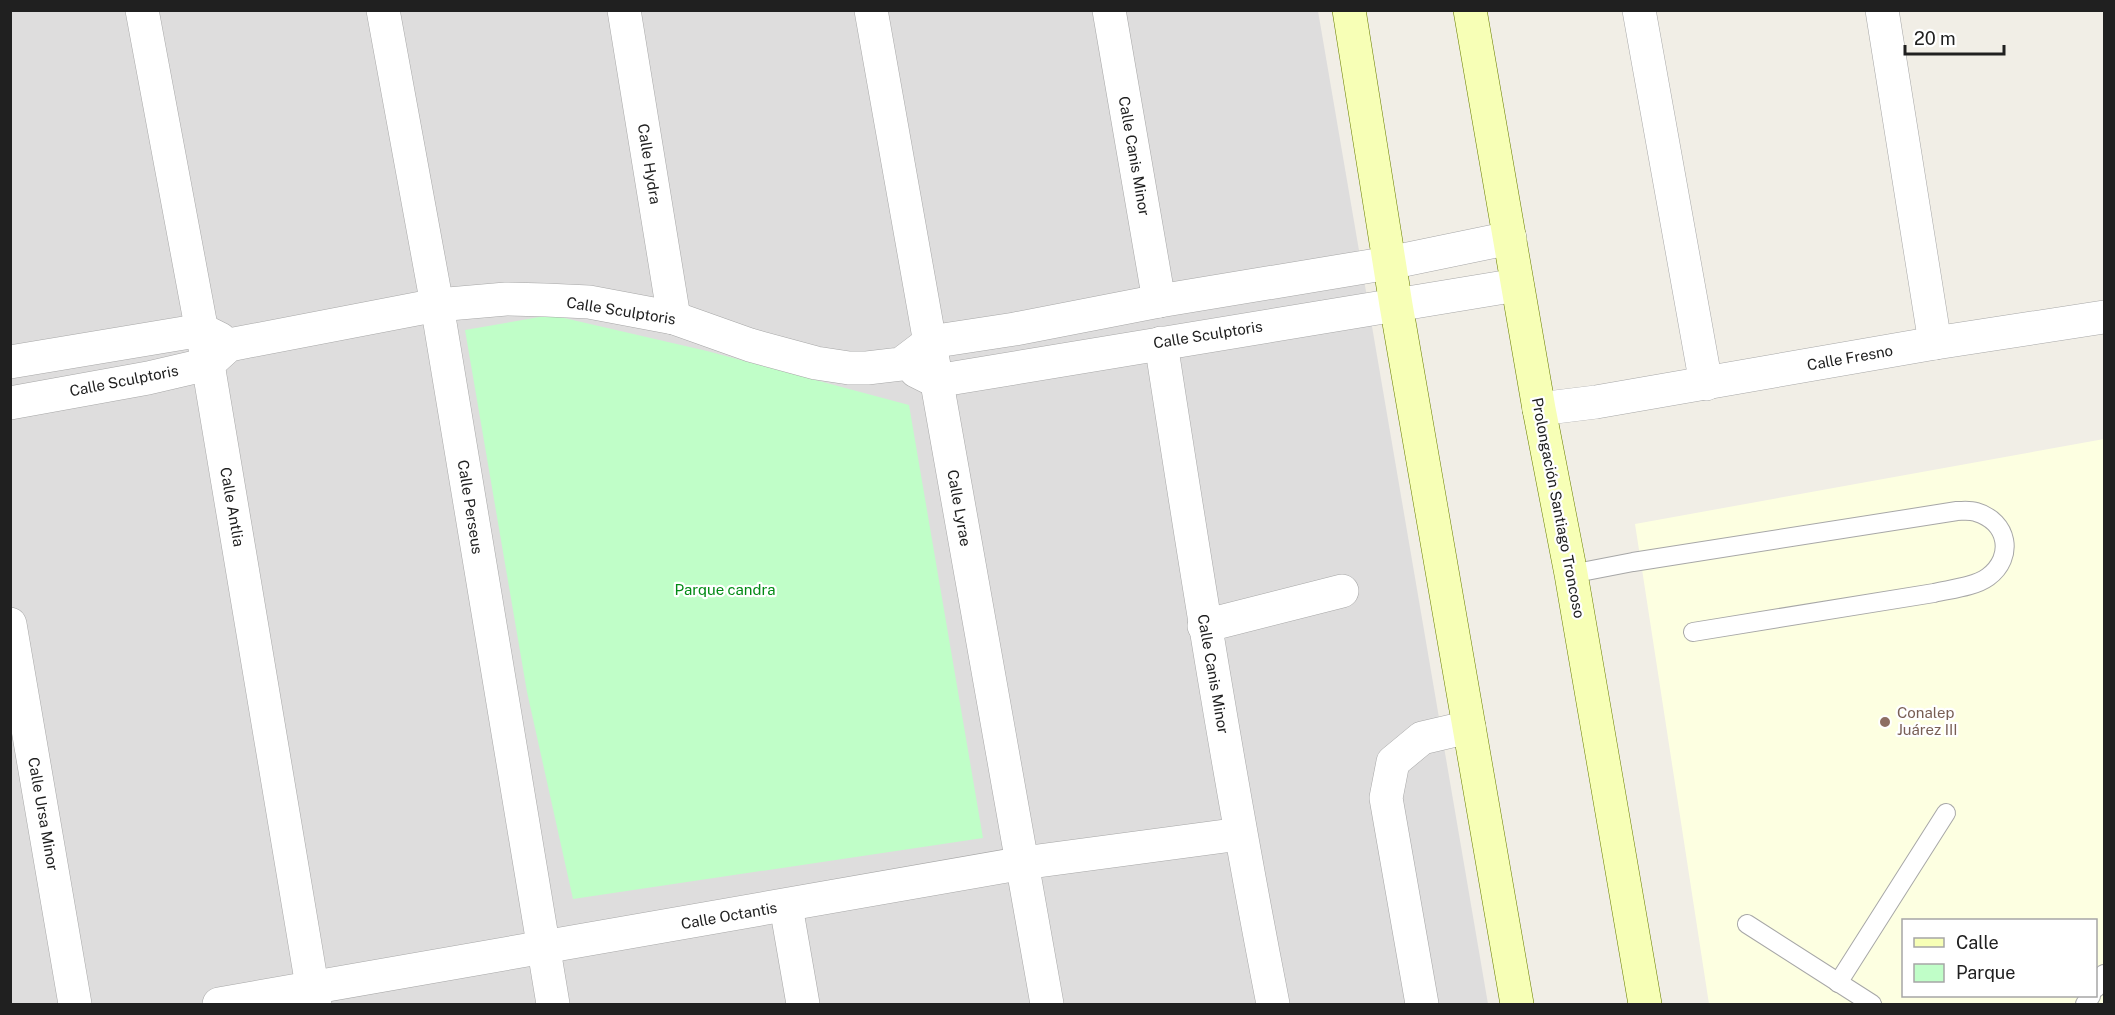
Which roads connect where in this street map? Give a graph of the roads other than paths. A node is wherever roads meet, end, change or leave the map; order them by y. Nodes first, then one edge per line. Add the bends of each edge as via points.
1 (142, 10) edge
2 (383, 10) edge
3 (624, 10) edge
4 (871, 10) edge
5 (1109, 10) edge
6 (1349, 10) edge
7 (1470, 10) edge
8 (1639, 10) edge
9 (1882, 10) edge
10 (1510, 238) junction
11 (1389, 263) junction
12 (1517, 285) junction
13 (1159, 301) junction
14 (437, 305) junction
15 (1396, 305) junction
16 (2104, 316) edge
17 (674, 318) junction
18 (930, 342) junction
19 (1161, 343) junction
20 (1935, 343) junction
21 (213, 346) junction
22 (10, 362) edge
23 (901, 364) junction
24 (936, 381) junction
25 (1706, 384) junction
26 (10, 403) edge
27 (1539, 409) junction
28 (1572, 574) junction
29 (1342, 591) dead end
30 (10, 624) edge
31 (1204, 626) junction
32 (1693, 632) dead end
33 (1469, 727) junction
34 (1946, 813) dead end
35 (1240, 834) junction
36 (1023, 863) junction
37 (786, 906) junction
38 (1747, 924) dead end
39 (544, 948) junction
40 (1838, 982) junction
41 (314, 996) edge
42 (75, 1005) edge
43 (219, 1005) edge
44 (553, 1005) edge
45 (803, 1005) edge
46 (1047, 1005) edge
47 (1273, 1005) edge
48 (1422, 1005) edge
49 (1517, 1005) edge
50 (1645, 1005) edge
51 (1872, 1005) edge

1 - 21 street, Calle Antlia
2 - 14 street, Calle Perseus
3 - 17 street, Calle Hydra
4 - 18 street, Calle Lyrae
5 - 13 street, Calle Canis Minor
6 - 11 street
7 - 10 street, Prolongación Santiago Troncoso
8 - 25 street
9 - 20 street
10 - 11 street
10 - 12 street, Prolongación Santiago Troncoso
11 - 13 street
11 - 15 street
12 - 15 street, Calle Sculptoris
12 - 27 street, Prolongación Santiago Troncoso
13 - 18 street
14 - 17 street, Calle Sculptoris via 506,299 589,302
14 - 21 street, Calle Sculptoris
14 - 39 street, Calle Perseus
15 - 19 street, Calle Sculptoris
15 - 33 street
16 - 20 street, Calle Fresno
17 - 23 street, Calle Sculptoris via 816,363 849,368
18 - 23 street
18 - 24 street, Calle Lyrae
19 - 24 street, Calle Sculptoris
19 - 31 street, Calle Canis Minor
20 - 25 street, Calle Fresno
21 - 22 street, Calle Sculptoris
21 - 26 street, Calle Sculptoris via 148,378
21 - 41 street, Calle Antlia
23 - 24 street
24 - 36 street, Calle Lyrae
25 - 27 street, Calle Fresno
27 - 28 street, Prolongación Santiago Troncoso
28 - 32 lane via 1957,511 1976,512 1992,521 2004,536 2006,552 2000,567 1986,579 1968,585
28 - 50 street, Prolongación Santiago Troncoso
29 - 31 street
30 - 42 street, Calle Ursa Minor
31 - 35 street, Calle Canis Minor
33 - 48 street via 1422,738 1393,762 1386,798
33 - 49 street
34 - 40 lane
35 - 36 street, Calle Octantis
35 - 47 street, Calle Canis Minor
36 - 37 street, Calle Octantis
36 - 46 street, Calle Lyrae
37 - 39 street, Calle Octantis
37 - 45 street
38 - 40 lane
39 - 41 street, Calle Octantis
39 - 44 street, Calle Perseus
40 - 51 lane
41 - 43 street, Calle Octantis

